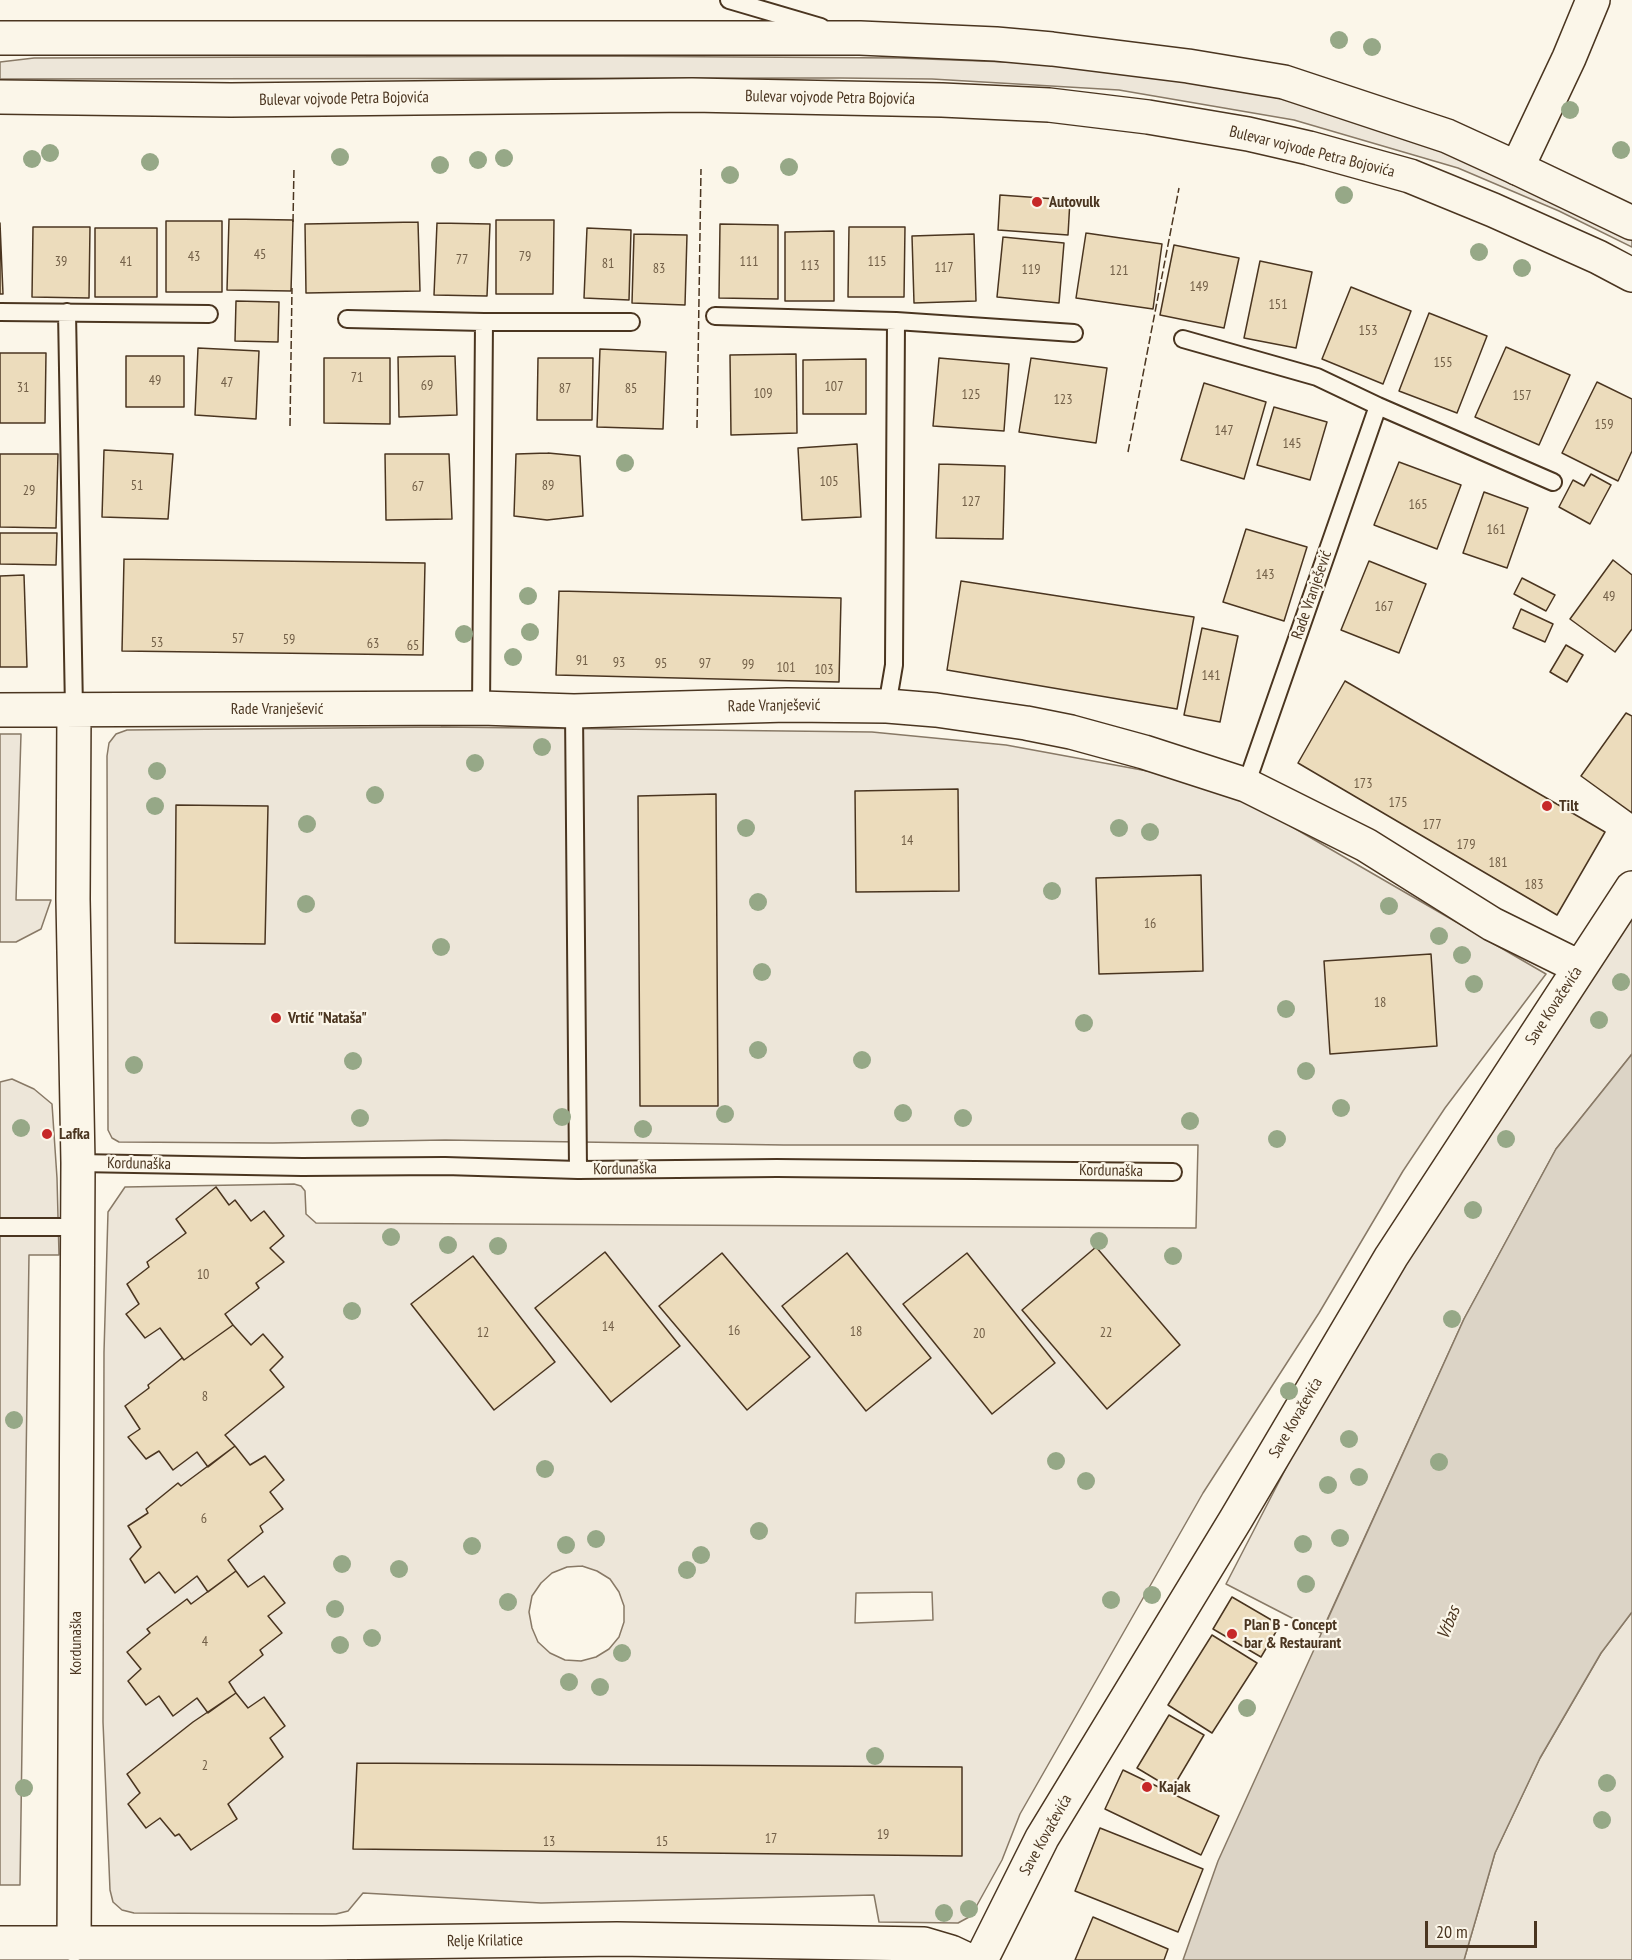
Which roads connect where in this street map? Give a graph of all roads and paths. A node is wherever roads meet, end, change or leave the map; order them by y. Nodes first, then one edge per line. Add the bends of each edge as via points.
1 (729, 0) edge
2 (1593, 0) edge
3 (0, 38) edge
4 (860, 38) junction
5 (0, 98) edge
6 (1517, 168) junction
7 (1632, 224) edge
8 (1632, 275) edge
9 (0, 312) edge
10 (67, 312) junction
11 (209, 314) dead end
12 (715, 316) dead end
13 (347, 320) dead end
14 (896, 321) junction
15 (484, 322) junction
16 (631, 322) dead end
17 (1074, 333) dead end
18 (1183, 339) dead end
19 (1377, 406) junction
20 (1553, 482) dead end
21 (887, 706) junction
22 (480, 708) junction
23 (0, 710) edge
24 (74, 710) junction
25 (574, 711) junction
26 (1246, 785) junction
27 (1632, 888) edge
28 (1579, 967) junction
29 (78, 1163) junction
30 (578, 1170) junction
31 (1173, 1172) dead end
32 (0, 1227) edge
33 (77, 1227) junction
34 (74, 1944) junction
35 (15, 1948) edge
36 (968, 1960) edge
37 (981, 1960) edge

1 - 4 lane
2 - 6 street
3 - 4 street
4 - 6 street via 1052,49 1284,82 1447,136
5 - 8 street, Bulevar vojvode Petra Bojovića via 231,100 692,95 1049,105 1248,134 1400,173 1493,210
6 - 7 street
9 - 10 lane
10 - 11 lane
10 - 24 lane
12 - 14 lane
13 - 15 lane
14 - 17 lane
14 - 21 lane via 894,665
15 - 16 lane
15 - 22 lane
18 - 19 lane via 1317,377
19 - 20 lane
19 - 26 lane, Rade Vranješević
21 - 25 street, Rade Vranješević
21 - 26 street, Rade Vranješević via 1071,732
22 - 24 street, Rade Vranješević
22 - 25 street, Rade Vranješević
23 - 24 street, Rade Vranješević
24 - 29 street, Kordunaška
25 - 30 lane
26 - 28 street, Rade Vranješević via 1366,845 1492,924
27 - 28 street, Save Kovačevića
28 - 37 street, Save Kovačevića via 1391,1257 1042,1838
29 - 30 lane, Kordunaška
29 - 33 street, Kordunaška
30 - 31 lane, Kordunaška
32 - 33 lane
33 - 34 street, Kordunaška
34 - 35 street, Relje Krilatice
34 - 36 street, Relje Krilatice via 617,1939 924,1944

